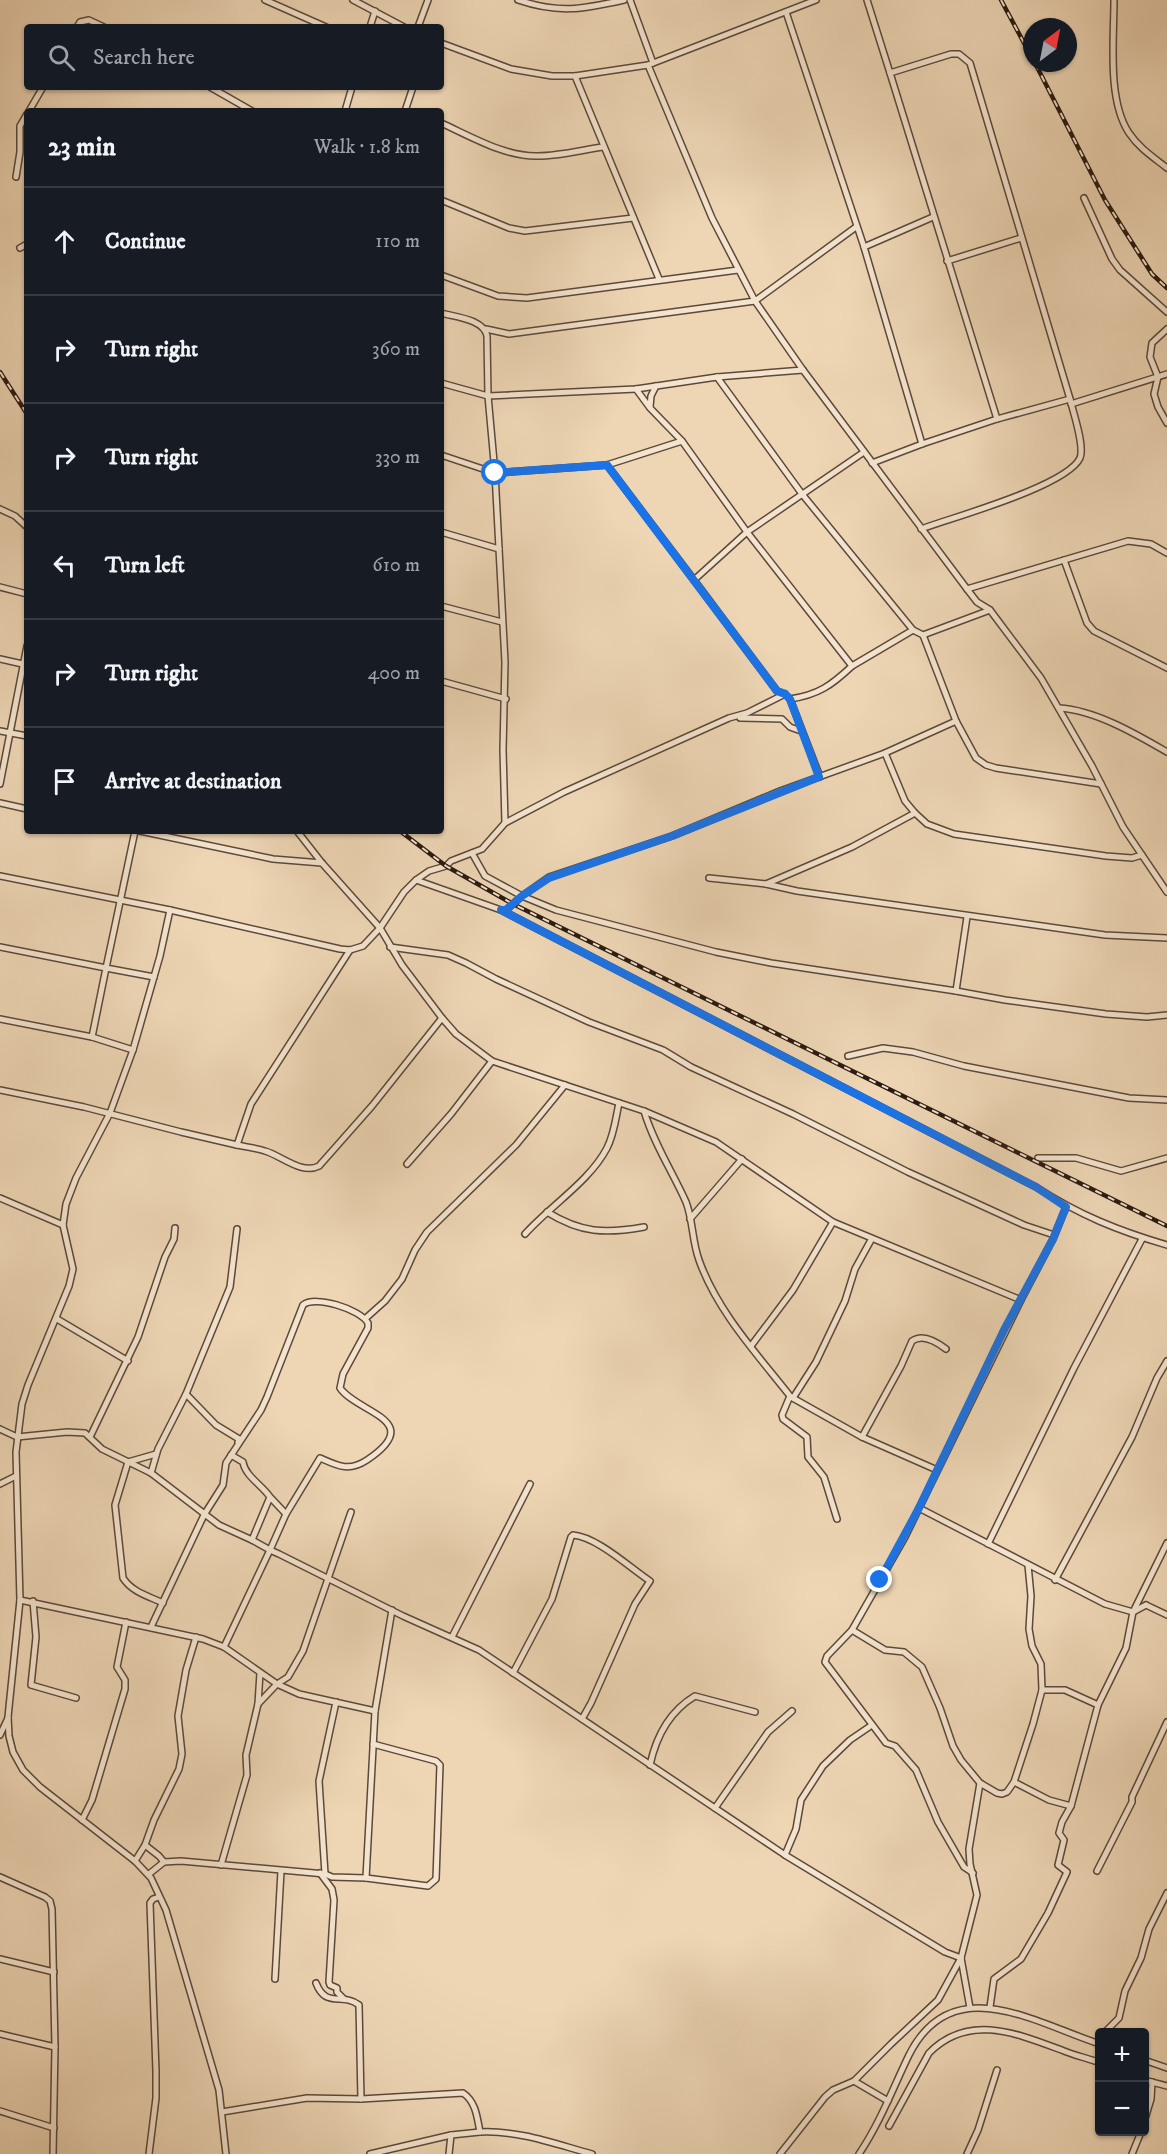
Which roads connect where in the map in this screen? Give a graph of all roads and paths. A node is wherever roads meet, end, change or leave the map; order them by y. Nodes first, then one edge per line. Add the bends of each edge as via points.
1 (265, 0) edge
2 (353, 0) edge
3 (428, 0) edge
4 (518, 0) edge
5 (624, 0) edge
6 (630, 0) edge
7 (816, 0) edge
8 (867, 0) edge
9 (1114, 0) edge
10 (527, 2) edge
11 (590, 3) edge
12 (800, 3) edge
13 (375, 11) junction
14 (786, 12) junction
15 (79, 24) edge
16 (98, 24) edge
17 (319, 24) edge
18 (371, 24) edge
19 (399, 24) edge
20 (419, 24) edge
21 (444, 44) edge
22 (651, 64) junction
23 (890, 73) junction
24 (574, 76) junction
25 (41, 90) edge
26 (215, 90) edge
27 (351, 90) edge
28 (412, 90) edge
29 (31, 108) edge
30 (247, 108) edge
31 (346, 108) edge
32 (407, 108) edge
33 (24, 120) edge
34 (444, 124) edge
35 (20, 126) junction
36 (24, 128) edge
37 (603, 147) junction
38 (1167, 168) edge
39 (16, 177) dead end
40 (1084, 198) dead end
41 (444, 201) edge
42 (633, 218) junction
43 (933, 218) junction
44 (856, 227) junction
45 (1021, 238) junction
46 (864, 247) junction
47 (947, 261) junction
48 (738, 270) junction
49 (444, 276) edge
50 (659, 279) junction
51 (755, 301) junction
52 (1167, 312) edge
53 (444, 313) edge
54 (486, 329) junction
55 (1167, 329) edge
56 (803, 370) junction
57 (1167, 374) edge
58 (717, 377) junction
59 (1158, 377) junction
60 (444, 384) edge
61 (656, 386) junction
62 (636, 388) junction
63 (488, 396) junction
64 (1070, 401) junction
65 (650, 408) junction
66 (997, 419) junction
67 (1167, 423) edge
68 (682, 441) junction
69 (922, 444) junction
70 (864, 452) junction
71 (444, 456) edge
72 (872, 463) junction
73 (607, 465) junction
74 (495, 473) junction
75 (802, 494) junction
76 (0, 509) edge
77 (24, 524) edge
78 (921, 529) junction
79 (747, 532) junction
80 (444, 533) edge
81 (499, 549) junction
82 (1167, 553) edge
83 (1064, 560) junction
84 (694, 580) junction
85 (0, 587) edge
86 (967, 589) junction
87 (24, 593) edge
88 (444, 607) edge
89 (990, 610) junction
90 (502, 622) junction
91 (913, 630) junction
92 (923, 635) junction
93 (0, 659) edge
94 (24, 664) edge
95 (852, 666) junction
96 (1167, 668) edge
97 (24, 669) edge
98 (444, 682) edge
99 (787, 697) junction
100 (506, 699) junction
101 (1059, 708) junction
102 (729, 718) junction
103 (956, 721) junction
104 (0, 731) edge
105 (801, 731) junction
106 (10, 733) junction
107 (24, 735) edge
108 (1167, 752) edge
109 (885, 753) junction
110 (819, 777) junction
111 (0, 784) edge
112 (1101, 784) junction
113 (0, 803) edge
114 (24, 807) edge
115 (915, 813) junction
116 (505, 823) junction
117 (134, 834) edge
118 (154, 834) edge
119 (299, 834) edge
120 (472, 853) junction
121 (1142, 855) junction
122 (322, 863) junction
123 (0, 876) edge
124 (709, 878) dead end
125 (416, 880) junction
126 (766, 884) junction
127 (1167, 892) edge
128 (522, 896) junction
129 (120, 900) junction
130 (170, 910) junction
131 (501, 910) junction
132 (967, 916) junction
133 (380, 928) junction
134 (1167, 938) edge
135 (390, 946) junction
136 (0, 947) edge
137 (350, 950) junction
138 (106, 968) junction
139 (154, 977) junction
140 (956, 991) junction
141 (1167, 1015) edge
142 (442, 1018) junction
143 (0, 1019) edge
144 (92, 1037) junction
145 (133, 1050) junction
146 (848, 1056) dead end
147 (492, 1061) junction
148 (565, 1085) junction
149 (0, 1090) edge
150 (1167, 1100) edge
151 (619, 1103) junction
152 (644, 1111) junction
153 (110, 1113) junction
154 (237, 1144) junction
155 (1038, 1158) dead end
156 (1167, 1158) edge
157 (742, 1159) junction
158 (407, 1164) dead end
159 (0, 1198) edge
160 (1066, 1207) junction
161 (547, 1212) junction
162 (690, 1219) junction
163 (833, 1222) junction
164 (63, 1225) junction
165 (644, 1227) dead end
166 (175, 1228) dead end
167 (237, 1229) dead end
168 (525, 1234) dead end
169 (1054, 1235) junction
170 (1142, 1239) junction
171 (871, 1240) junction
172 (1167, 1245) edge
173 (1021, 1300) junction
174 (366, 1318) junction
175 (57, 1319) junction
176 (751, 1346) junction
177 (946, 1349) dead end
178 (128, 1361) junction
179 (1167, 1361) edge
180 (186, 1394) junction
181 (792, 1397) junction
182 (0, 1429) edge
183 (17, 1437) junction
184 (90, 1437) junction
185 (862, 1437) junction
186 (156, 1454) junction
187 (230, 1456) junction
188 (128, 1462) junction
189 (937, 1470) junction
190 (151, 1473) junction
191 (16, 1476) junction
192 (0, 1484) edge
193 (530, 1484) dead end
194 (270, 1497) junction
195 (919, 1508) junction
196 (351, 1512) dead end
197 (286, 1514) junction
198 (204, 1515) junction
199 (837, 1519) dead end
200 (252, 1540) junction
201 (1167, 1543) edge
202 (988, 1544) junction
203 (270, 1550) junction
204 (1028, 1565) junction
205 (328, 1578) junction
206 (1055, 1580) junction
207 (20, 1600) junction
208 (33, 1601) junction
209 (163, 1603) junction
210 (392, 1610) junction
211 (1133, 1612) junction
212 (1167, 1615) edge
213 (126, 1622) junction
214 (151, 1627) junction
215 (852, 1630) junction
216 (196, 1637) junction
217 (452, 1637) junction
218 (224, 1647) junction
219 (260, 1673) junction
220 (513, 1673) junction
221 (278, 1684) junction
222 (1042, 1690) junction
223 (76, 1698) dead end
224 (336, 1702) junction
225 (258, 1704) junction
226 (1098, 1705) junction
227 (792, 1711) dead end
228 (375, 1712) junction
229 (755, 1713) dead end
230 (8, 1717) junction
231 (582, 1719) junction
232 (1167, 1722) edge
233 (872, 1725) junction
234 (0, 1735) edge
235 (373, 1744) junction
236 (650, 1765) junction
237 (1014, 1782) junction
238 (980, 1783) junction
239 (1071, 1806) junction
240 (715, 1808) junction
241 (82, 1820) junction
242 (145, 1845) junction
243 (785, 1855) junction
244 (135, 1861) junction
245 (164, 1862) junction
246 (221, 1865) junction
247 (1097, 1870) dead end
248 (281, 1871) junction
249 (973, 1873) junction
250 (148, 1874) junction
251 (322, 1874) junction
252 (0, 1877) edge
253 (366, 1878) junction
254 (1167, 1893) edge
255 (159, 1897) junction
256 (961, 1958) junction
257 (0, 1959) edge
258 (54, 1972) junction
259 (275, 1979) dead end
260 (316, 1983) dead end
261 (346, 2000) junction
262 (990, 2007) junction
263 (970, 2008) junction
264 (1109, 2028) edge
265 (0, 2034) edge
266 (1095, 2043) edge
267 (55, 2048) junction
268 (1095, 2061) edge
269 (1149, 2062) edge
270 (1167, 2068) edge
271 (997, 2070) dead end
272 (854, 2081) junction
273 (1149, 2081) edge
274 (1152, 2082) junction
275 (1167, 2086) edge
276 (361, 2099) junction
277 (888, 2101) junction
278 (1149, 2106) edge
279 (0, 2111) edge
280 (222, 2112) junction
281 (889, 2126) dead end
282 (54, 2128) junction
283 (480, 2132) junction
284 (451, 2135) junction
285 (1139, 2136) edge
286 (53, 2154) edge
287 (149, 2154) edge
288 (226, 2154) edge
289 (370, 2154) edge
290 (449, 2154) edge
291 (592, 2154) edge
292 (780, 2154) edge
293 (859, 2154) edge
294 (967, 2154) edge
295 (1132, 2154) edge

1 - 17 street
2 - 13 street
3 - 20 street
4 - 10 street
5 - 11 street
6 - 22 street
7 - 12 street
8 - 23 street
9 - 38 street via 1115,80 1122,119 1136,142
10 - 11 street via 548,9 570,10
12 - 14 street
13 - 18 street
13 - 19 street
14 - 22 street
14 - 44 street
15 - 16 street via 89,20
21 - 24 street via 511,69
22 - 24 street
22 - 48 street via 673,130
23 - 43 street
23 - 45 street via 951,54 970,63
24 - 37 street
25 - 29 street
26 - 30 street
27 - 31 street
28 - 32 street
33 - 35 street
34 - 37 street via 519,154 538,156
35 - 36 street
35 - 39 street
37 - 42 street
40 - 52 street via 1120,270
41 - 42 street via 525,231
42 - 50 street
43 - 46 street
43 - 47 street
44 - 46 street
44 - 51 street
45 - 47 street
45 - 64 street
46 - 69 street
47 - 66 street
48 - 50 street
48 - 51 street
49 - 50 street via 498,296 527,298
51 - 54 street via 509,334
51 - 56 street
53 - 54 street
54 - 63 street
55 - 59 street via 1151,348 1151,362
56 - 58 street
56 - 70 street
57 - 59 street
58 - 61 street
58 - 75 street
59 - 64 street
59 - 67 street via 1154,394
60 - 63 street
61 - 62 street
61 - 65 street
62 - 63 street
62 - 65 street
63 - 74 street
64 - 66 street
64 - 78 street via 1082,450 1075,465 1044,485
65 - 68 street
66 - 69 street
68 - 73 street
68 - 79 street
69 - 72 street
70 - 72 street
70 - 75 street
71 - 74 street
72 - 78 street
73 - 74 street
73 - 84 street
74 - 81 street
75 - 79 street
75 - 91 street
76 - 77 street
78 - 86 street
79 - 84 street
79 - 95 street
80 - 81 street
81 - 90 street
82 - 83 street via 1151,544 1128,541
83 - 86 street
83 - 96 street via 1094,631
84 - 99 street via 777,691
85 - 87 street
86 - 89 street
88 - 90 street
89 - 92 street
89 - 101 street
90 - 100 street
91 - 92 street
91 - 95 street
92 - 103 street
93 - 94 street
95 - 99 street via 834,684 803,697
97 - 106 street
98 - 100 street
99 - 102 street
99 - 105 street
100 - 116 street
101 - 108 street via 1089,714
101 - 112 street
102 - 105 street via 782,719
102 - 116 street via 564,792
103 - 109 street
103 - 112 street via 976,758 986,765
104 - 106 street
105 - 110 street
106 - 107 street
106 - 111 street
109 - 110 street
109 - 115 street via 905,801
110 - 128 street via 672,836 549,878
112 - 121 street
113 - 114 street
115 - 121 street via 927,824 954,834 1106,856
115 - 126 street via 852,847
116 - 120 street via 482,849
117 - 129 street
118 - 122 street via 273,859
119 - 122 street
120 - 125 street
120 - 128 street via 485,876
121 - 127 street
122 - 133 street
123 - 129 street
124 - 126 street
125 - 131 street
125 - 133 street
126 - 132 street
128 - 131 street
128 - 140 street via 556,910 716,952
129 - 130 street
129 - 138 street
130 - 137 street
130 - 139 street
131 - 160 street via 1036,1187
132 - 134 street via 1105,935
132 - 140 street
133 - 135 street
133 - 137 street via 363,946
135 - 142 street
135 - 169 street via 448,955 590,1022 663,1050 908,1172
136 - 138 street
137 - 154 street via 251,1104
138 - 139 street
138 - 144 street
139 - 145 street
140 - 141 street via 1106,1014
142 - 147 street
142 - 154 street via 372,1107 319,1166 304,1168
143 - 144 street
144 - 145 street
145 - 153 street
146 - 150 street via 893,1049 1129,1098
147 - 148 street
147 - 158 street
148 - 151 street
148 - 174 street via 516,1145 427,1232 402,1279
149 - 153 street
151 - 152 street
151 - 161 street via 608,1148 589,1173
152 - 157 street via 716,1142
152 - 162 street
153 - 154 street
153 - 164 street via 76,1178
155 - 156 street via 1076,1158 1121,1171
157 - 162 street
157 - 163 street
159 - 164 street
160 - 169 street
160 - 170 street
161 - 165 street via 589,1231
161 - 168 street
162 - 176 street via 699,1261 709,1284
163 - 171 street
163 - 176 street via 793,1290
164 - 175 street via 73,1269
166 - 178 street
167 - 180 street via 230,1287
169 - 173 street
170 - 172 street
170 - 202 street
171 - 173 street
171 - 181 street via 816,1362
173 - 189 street
174 - 187 street via 337,1305 305,1302 261,1410
174 - 197 street via 368,1328 343,1374 340,1388 351,1400 386,1421 389,1437 384,1447 354,1466 340,1467 320,1458
175 - 178 street
175 - 183 street via 28,1385
176 - 181 street
177 - 185 street via 922,1337 912,1341
178 - 184 street
179 - 206 street via 1132,1437
180 - 186 street
180 - 187 street via 216,1425 239,1439
181 - 185 street
181 - 199 street via 783,1419 807,1437 808,1458 824,1477
182 - 183 street
183 - 184 street via 77,1432
183 - 191 street
184 - 188 street via 96,1446
185 - 189 street
186 - 188 street
186 - 190 street
187 - 194 street via 243,1462 244,1469
187 - 198 street via 223,1485
188 - 190 street
188 - 209 street via 115,1505 120,1567 128,1585
189 - 195 street
190 - 198 street
191 - 192 street
191 - 207 street
193 - 217 street
194 - 197 street
194 - 200 street
195 - 202 street
195 - 215 street
196 - 205 street
197 - 203 street
198 - 200 street
198 - 209 street
200 - 203 street
201 - 211 street
202 - 204 street
203 - 205 street
203 - 218 street
204 - 206 street
204 - 222 street via 1029,1629 1041,1664
205 - 210 street
205 - 221 street via 303,1651 292,1673
206 - 211 street
207 - 208 street
207 - 230 street
208 - 213 street
208 - 223 street via 36,1637 31,1685
209 - 214 street
210 - 217 street
210 - 228 street
211 - 212 street via 1146,1605
211 - 226 street via 1126,1648
213 - 214 street
213 - 241 street via 117,1667 125,1680 125,1689 92,1800
214 - 216 street
215 - 233 street via 825,1662
215 - 238 street via 885,1650 904,1652 922,1666 953,1746
216 - 218 street
216 - 242 street via 178,1716 182,1754 179,1769
217 - 220 street via 480,1650
218 - 219 street
219 - 221 street
219 - 225 street
220 - 231 street
220 - 231 street via 552,1599 571,1537 579,1536 605,1548 650,1581 635,1604
221 - 224 street via 299,1694
221 - 225 street
222 - 226 street via 1065,1690
222 - 237 street
224 - 228 street
224 - 251 street via 319,1781
225 - 246 street via 246,1755 248,1775
226 - 239 street
227 - 240 street via 768,1732
228 - 235 street
229 - 236 street via 695,1696 663,1728
230 - 234 street
230 - 241 street via 13,1752 23,1770
231 - 236 street
232 - 247 street
233 - 243 street via 824,1766 801,1800 796,1829
233 - 249 street via 916,1770 939,1822 964,1867
235 - 253 street
235 - 253 street via 440,1765 436,1879 428,1886
236 - 240 street
237 - 238 street via 1002,1794
237 - 239 street via 1049,1800
238 - 249 street via 970,1835
239 - 262 street via 1059,1833 1064,1840 1058,1865 1067,1872 1021,1959 994,1979
240 - 243 street
241 - 244 street
242 - 244 street
242 - 245 street
243 - 256 street
244 - 250 street
245 - 246 street
245 - 250 street
246 - 248 street
248 - 251 street
248 - 259 street
249 - 256 street via 977,1895
250 - 255 street
251 - 253 street
251 - 261 street via 334,1900 329,1982
252 - 258 street via 50,1901
254 - 264 street via 1125,1991 1119,2018
255 - 280 street via 193,1998
255 - 287 street via 150,1903 156,2080
256 - 263 street
256 - 272 street via 938,2000
257 - 258 street
258 - 267 street
260 - 261 street via 322,1996
261 - 276 street via 359,2005
262 - 263 street
262 - 266 street via 1020,2014
263 - 277 street via 938,2020 922,2035
265 - 267 street
267 - 282 street
268 - 281 street via 1007,2032 985,2028 960,2032 929,2053
269 - 270 street
271 - 294 street
272 - 277 street
272 - 292 street via 825,2097
273 - 274 street
274 - 275 street
274 - 278 street
276 - 280 street via 307,2098
276 - 283 street via 463,2093 474,2104
277 - 293 street
279 - 282 street
280 - 288 street
282 - 286 street
283 - 284 street
283 - 291 street via 515,2133
284 - 289 street
284 - 290 street
285 - 295 street

